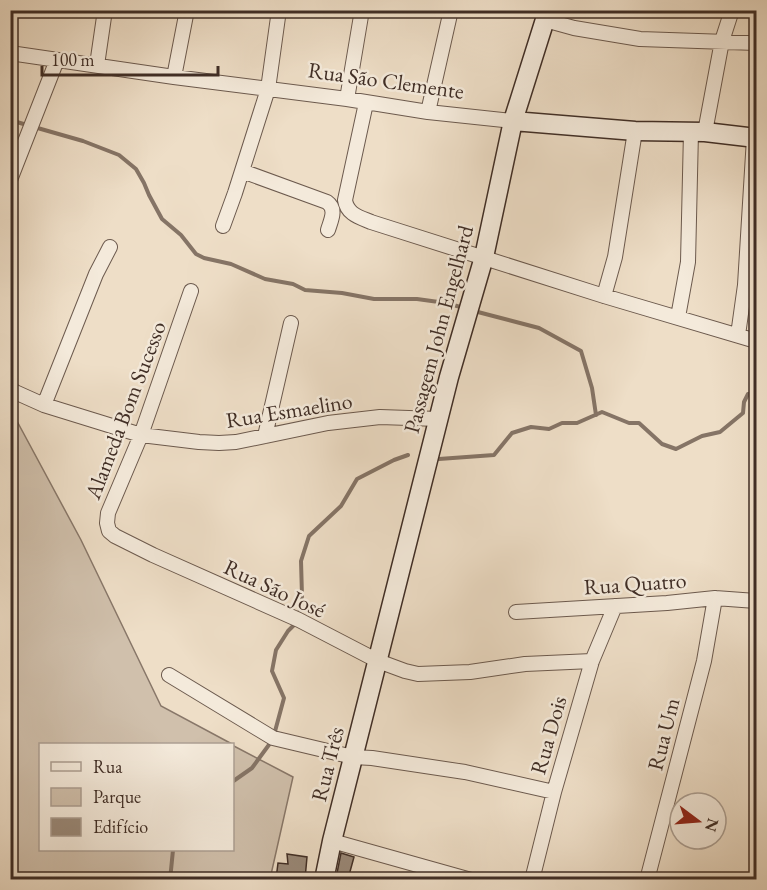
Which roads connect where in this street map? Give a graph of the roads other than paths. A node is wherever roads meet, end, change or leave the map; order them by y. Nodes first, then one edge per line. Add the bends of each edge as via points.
1 (105, 10) edge
2 (187, 10) edge
3 (279, 10) edge
4 (362, 10) edge
5 (451, 10) edge
6 (732, 10) edge
7 (546, 15) edge
8 (722, 41) junction
9 (756, 43) edge
10 (10, 53) edge
11 (57, 60) junction
12 (97, 65) junction
13 (174, 77) junction
14 (268, 89) junction
15 (347, 99) junction
16 (366, 103) junction
17 (428, 112) junction
18 (513, 121) junction
19 (635, 131) junction
20 (698, 132) junction
21 (755, 138) edge
22 (242, 171) junction
23 (10, 180) edge
24 (223, 226) dead end
25 (328, 230) dead end
26 (110, 247) dead end
27 (483, 257) junction
28 (191, 291) dead end
29 (604, 296) junction
30 (678, 317) junction
31 (291, 323) dead end
32 (738, 335) junction
33 (756, 340) edge
34 (10, 388) edge
35 (44, 405) junction
36 (438, 419) junction
37 (141, 435) junction
38 (265, 436) junction
39 (153, 555) joint
40 (715, 598) junction
41 (756, 601) edge
42 (615, 606) junction
43 (516, 612) dead end
44 (378, 661) junction
45 (592, 661) junction
46 (169, 675) dead end
47 (353, 757) junction
48 (554, 792) junction
49 (332, 841) junction
50 (324, 879) edge
51 (471, 879) edge
52 (532, 879) edge
53 (647, 879) edge

1 - 12 street
2 - 13 street
3 - 14 street
4 - 15 street
5 - 17 street
6 - 8 street
7 - 8 street via 590,32 640,39
7 - 18 main road, Passagem John Engelhard
8 - 9 street
8 - 20 street
10 - 11 street, Rua São Clemente
11 - 12 street, Rua São Clemente
11 - 23 street
12 - 13 street, Rua São Clemente
13 - 14 street, Rua São Clemente
14 - 15 street, Rua São Clemente
14 - 22 street
15 - 16 street, Rua São Clemente
16 - 17 street, Rua São Clemente
16 - 27 street via 346,206 371,222
17 - 18 street, Rua São Clemente
18 - 19 main road, Rua São Clemente
18 - 27 main road, Passagem John Engelhard
19 - 20 main road, Rua São Clemente
19 - 29 street via 615,257
20 - 21 main road, Rua São Clemente
20 - 30 street via 688,262
21 - 32 street via 746,285
22 - 24 street
22 - 25 street via 327,202 333,212
26 - 35 street
27 - 29 street
27 - 36 main road, Passagem John Engelhard
28 - 37 street, Alameda Bom Sucesso
29 - 30 street
30 - 32 street
31 - 38 street
32 - 33 street
34 - 35 street, Rua Esmaelino
35 - 37 street, Rua Esmaelino
36 - 38 street, Rua Esmaelino via 380,417
36 - 44 main road, Passagem John Engelhard
37 - 38 street, Rua Esmaelino via 219,443
37 - 39 street, Alameda Bom Sucesso via 107,523 115,536
39 - 44 street, Rua São José via 299,620
40 - 41 street, Rua Quatro
40 - 42 street, Rua Quatro
40 - 53 street, Rua Um via 704,661
42 - 43 street, Rua Quatro
42 - 45 street, Rua Dois
44 - 45 street, Rua São José via 418,674
44 - 47 main road, Rua Três
45 - 48 street, Rua Dois
46 - 47 street via 273,738
47 - 48 street via 465,772
47 - 49 main road, Rua Três
48 - 52 street, Rua Dois
49 - 50 main road, Rua Três
49 - 51 street

